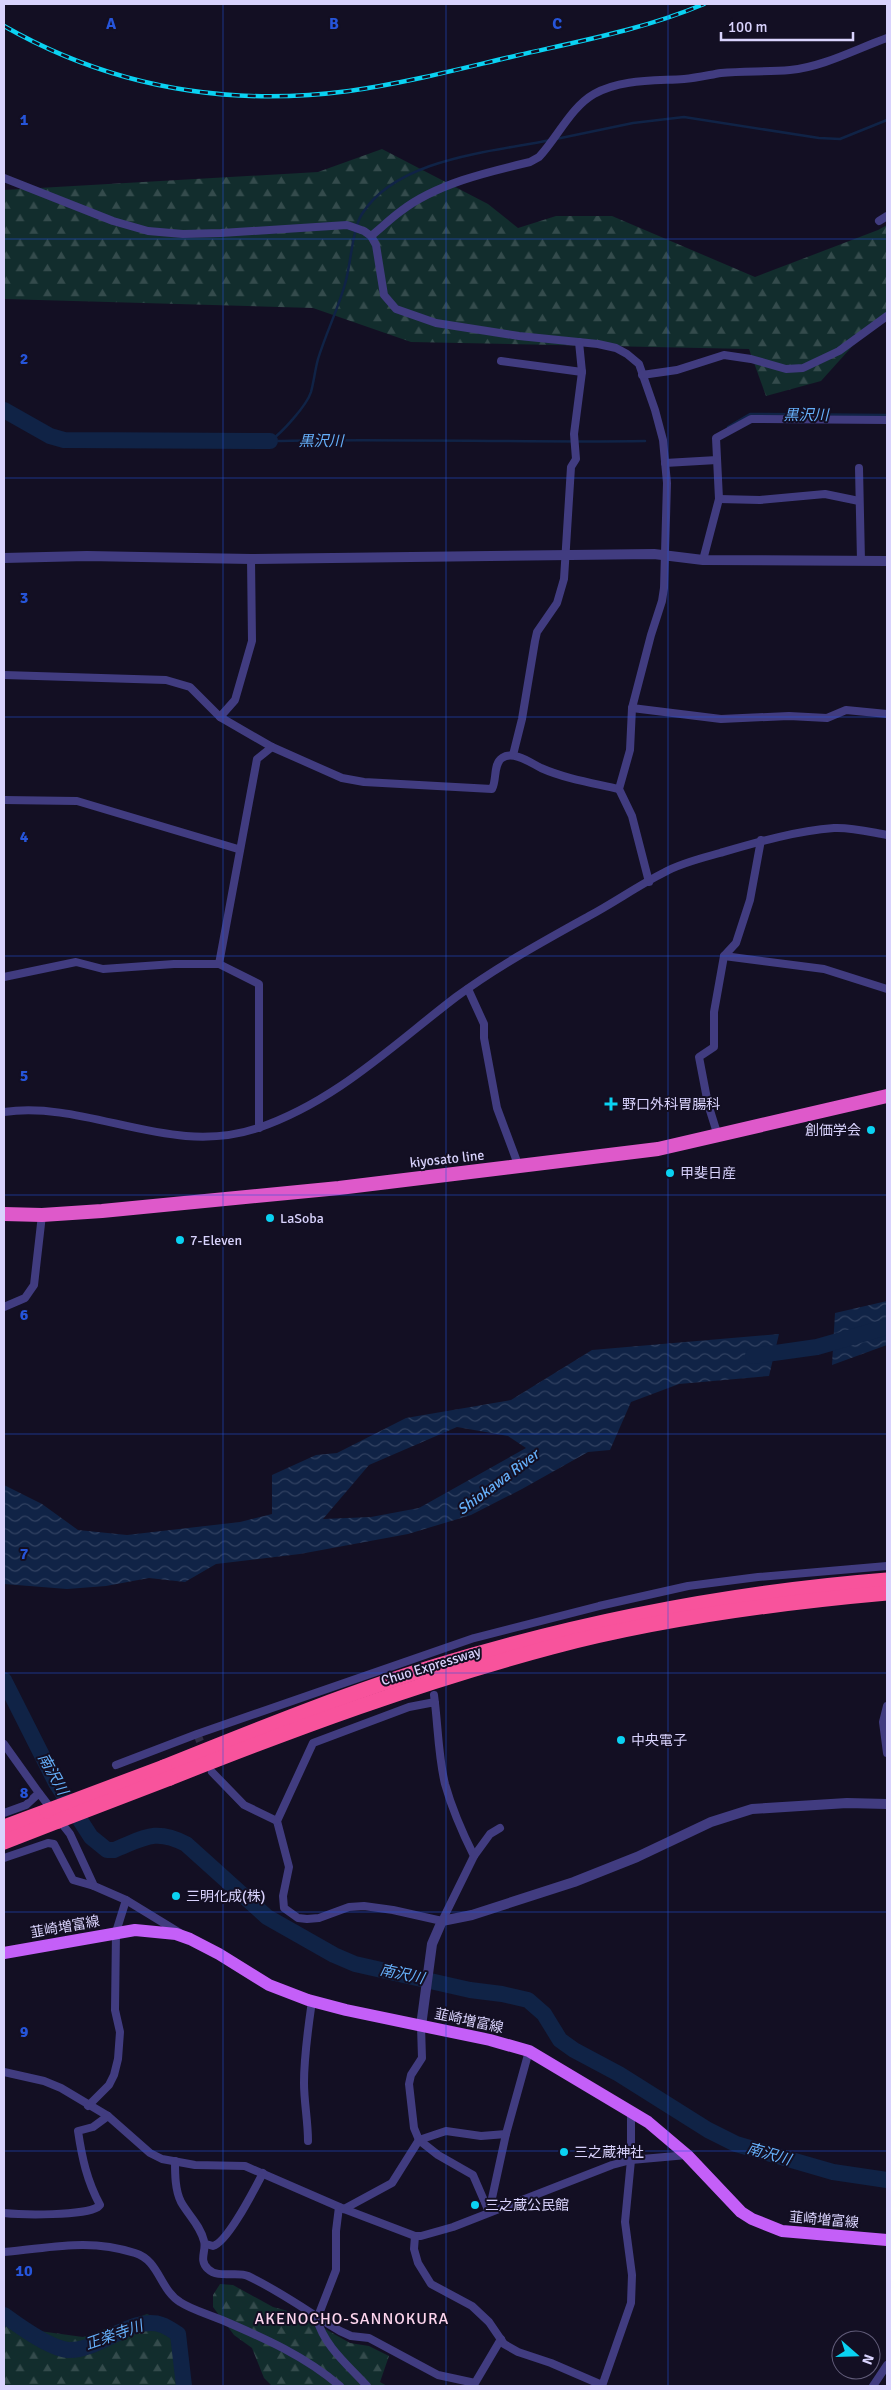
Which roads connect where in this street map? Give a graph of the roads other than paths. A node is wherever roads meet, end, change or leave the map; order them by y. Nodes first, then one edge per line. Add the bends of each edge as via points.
1 (887, 38) edge
2 (4, 178) edge
3 (887, 216) edge
4 (879, 222) dead end
5 (371, 236) junction
6 (887, 316) edge
7 (579, 342) junction
8 (501, 361) dead end
9 (582, 372) junction
10 (642, 375) junction
11 (887, 420) edge
12 (717, 460) junction
13 (665, 463) junction
14 (859, 468) dead end
15 (719, 499) junction
16 (859, 501) junction
17 (665, 556) junction
18 (565, 557) junction
19 (4, 558) edge
20 (251, 559) junction
21 (703, 560) junction
22 (861, 561) junction
23 (887, 561) edge
24 (4, 675) edge
25 (632, 708) junction
26 (887, 714) edge
27 (220, 717) junction
28 (272, 747) junction
29 (513, 755) junction
30 (619, 789) junction
31 (4, 800) edge
32 (887, 834) edge
33 (761, 840) junction
34 (238, 849) junction
35 (649, 882) junction
36 (724, 956) junction
37 (219, 964) junction
38 (4, 977) edge
39 (468, 989) junction
40 (887, 989) edge
41 (887, 1096) edge
42 (4, 1112) edge
43 (260, 1128) junction
44 (718, 1136) junction
45 (519, 1167) junction
46 (4, 1214) edge
47 (42, 1215) junction
48 (4, 1307) edge
49 (887, 1566) edge
50 (887, 1580) edge
51 (887, 1593) edge
52 (887, 1706) edge
53 (4, 1744) edge
54 (887, 1753) edge
55 (116, 1765) dead end
56 (167, 1772) junction
57 (212, 1772) dead end
58 (39, 1793) junction
59 (887, 1804) edge
60 (4, 1813) edge
61 (52, 1816) junction
62 (277, 1821) junction
63 (4, 1828) edge
64 (500, 1828) dead end
65 (4, 1842) edge
66 (474, 1856) junction
67 (4, 1858) edge
68 (94, 1886) junction
69 (126, 1900) junction
70 (442, 1921) junction
71 (116, 1932) junction
72 (190, 1939) junction
73 (4, 1953) edge
74 (312, 2001) junction
75 (421, 2026) junction
76 (529, 2051) junction
77 (4, 2072) edge
78 (88, 2106) junction
79 (631, 2112) junction
80 (108, 2116) junction
81 (506, 2134) junction
82 (419, 2140) junction
83 (308, 2141) dead end
84 (688, 2155) junction
85 (631, 2160) junction
86 (175, 2161) junction
87 (263, 2173) junction
88 (341, 2208) junction
89 (489, 2212) junction
90 (4, 2213) edge
91 (415, 2236) junction
92 (887, 2240) edge
93 (206, 2244) junction
94 (4, 2252) edge
95 (317, 2317) junction
96 (501, 2339) junction
97 (887, 2365) edge
98 (602, 2385) edge
99 (340, 2386) edge
100 (367, 2386) edge
101 (873, 2386) edge

1 - 5 street via 808,67 721,73 608,88 582,104 549,145 530,162 464,179 401,210
2 - 5 street via 113,222 148,231 221,233 347,225
3 - 4 street
5 - 7 street via 376,245 384,295 396,309 436,323
6 - 10 street via 839,351 803,368 786,369 724,355 677,370
7 - 9 street
7 - 10 street via 616,348 628,354 639,364
8 - 9 street
9 - 18 street
10 - 13 street via 656,410
11 - 12 street via 751,420 716,438
12 - 13 street
12 - 15 street
13 - 17 street
14 - 16 street
15 - 16 street via 760,500 825,494
15 - 21 street
16 - 22 street
17 - 18 street
17 - 21 street
17 - 25 street via 662,601
18 - 20 street
18 - 29 street via 561,594 537,632
19 - 20 street
20 - 27 street via 252,640 235,700
21 - 22 street
22 - 23 street
24 - 27 street via 166,680 190,687
25 - 26 street via 722,719 827,718 846,710
25 - 30 street via 630,750
27 - 28 street
28 - 29 street via 342,778 492,789 498,762 504,756
28 - 34 street via 256,759
29 - 30 street via 557,775
30 - 35 street via 632,816
31 - 34 street via 77,801
32 - 33 street via 836,828
33 - 35 street via 666,871
33 - 36 street via 750,900 736,943
34 - 37 street
35 - 39 street via 516,956
36 - 40 street via 824,969
36 - 44 street via 714,1012 714,1047 699,1057
37 - 38 street via 103,969 76,962
37 - 43 street via 259,984
39 - 43 street via 353,1079
39 - 45 street via 484,1024 497,1108
41 - 44 highway, kiyosato line
42 - 43 street via 37,1109 180,1137 222,1135
44 - 45 highway, kiyosato line via 658,1149
45 - 47 highway, kiyosato line via 330,1189
46 - 47 highway, kiyosato line
47 - 48 street via 34,1285 25,1298
49 - 55 street via 688,1586 590,1608 474,1638
50 - 56 highway, Chuo Expressway via 724,1599 551,1634 435,1666 307,1710
51 - 56 highway, Chuo Expressway via 726,1612 553,1646 436,1680
52 - 54 street via 883,1722
53 - 58 street
56 - 61 highway, Chuo Expressway, bridge
57 - 62 street via 244,1805
58 - 60 street via 26,1805
58 - 68 street via 70,1834
59 - 70 street via 752,1809 711,1822 574,1882 472,1915
61 - 63 highway, Chuo Expressway
61 - 65 highway, Chuo Expressway
62 - 66 street via 313,1743 434,1699 445,1783
62 - 70 street via 289,1866 283,1896 284,1908 290,1914 307,1919 319,1918 349,1907 364,1906
64 - 66 street via 490,1834
66 - 70 street
67 - 68 street via 48,1842 54,1844 74,1880
68 - 69 street
69 - 71 street
69 - 72 street
70 - 75 street via 432,1944
71 - 72 main road, 韮崎増富線 via 152,1931
71 - 73 main road, 韮崎増富線
71 - 78 street via 115,2010 120,2032 119,2049 109,2085
72 - 74 main road, 韮崎増富線 via 269,1986
74 - 75 main road, 韮崎増富線
74 - 83 street via 305,2046
75 - 76 main road, 韮崎増富線
75 - 82 street via 422,2058 409,2084 414,2128
76 - 79 main road, 韮崎増富線
76 - 81 street
77 - 78 street via 54,2084
78 - 80 street
79 - 84 main road, 韮崎増富線
79 - 85 street
80 - 86 street via 150,2153
80 - 90 street via 93,2127 78,2131 83,2165 100,2205 98,2207 26,2216
81 - 82 street via 481,2136 446,2131
81 - 89 street
82 - 88 street via 392,2182
82 - 89 street via 438,2155 473,2174
84 - 85 street
84 - 92 main road, 韮崎増富線 via 730,2202 766,2226 792,2232
85 - 89 street
85 - 98 street via 625,2222 632,2275 631,2303
86 - 87 street via 245,2166
86 - 93 street via 180,2201 201,2228
87 - 88 street
87 - 93 street via 247,2205 221,2242 213,2246
88 - 91 street
88 - 95 street via 336,2231 336,2270
89 - 91 street via 453,2227
91 - 96 street via 418,2263 431,2284 472,2306
93 - 95 street via 202,2253 208,2269 215,2273 249,2276
94 - 99 street via 89,2243 138,2253 154,2266 166,2289 180,2303 288,2349
95 - 96 street via 351,2336 369,2338 438,2375 475,2383
95 - 100 street via 323,2336
96 - 98 street via 518,2352
97 - 101 street

